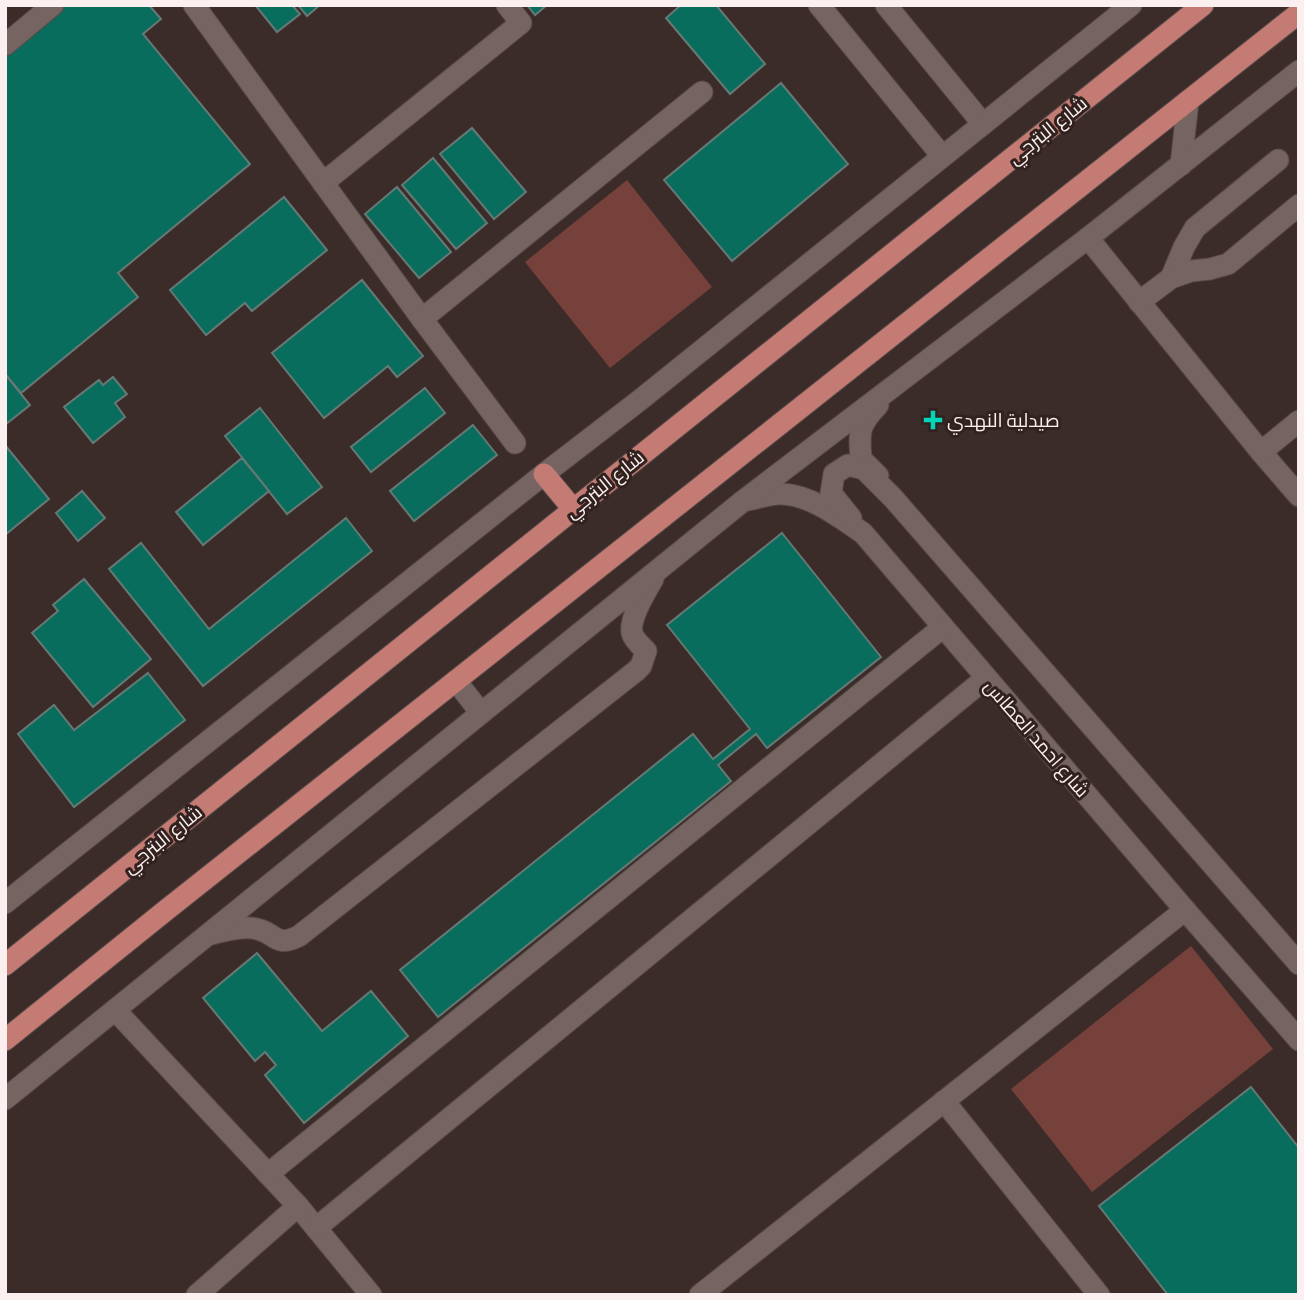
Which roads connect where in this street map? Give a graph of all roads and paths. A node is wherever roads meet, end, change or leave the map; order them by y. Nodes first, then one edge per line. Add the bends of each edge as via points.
1 (53, 5) edge
2 (194, 5) edge
3 (507, 5) edge
4 (819, 5) edge
5 (886, 5) edge
6 (1131, 5) edge
7 (1203, 5) edge
8 (1289, 13) edge
9 (5, 45) edge
10 (1299, 71) edge
11 (702, 92) dead end
12 (1188, 101) junction
13 (983, 124) junction
14 (942, 156) junction
15 (1278, 160) dead end
16 (1181, 164) junction
17 (323, 183) junction
18 (1299, 205) edge
19 (1087, 238) junction
20 (1171, 278) junction
21 (1139, 302) junction
22 (422, 319) junction
23 (909, 374) junction
24 (1299, 421) edge
25 (515, 443) dead end
26 (1261, 452) junction
27 (544, 474) junction
28 (1299, 496) edge
29 (893, 498) junction
30 (743, 501) junction
31 (573, 509) junction
32 (863, 533) junction
33 (658, 569) junction
34 (943, 627) junction
35 (986, 678) junction
36 (456, 681) junction
37 (481, 713) junction
38 (5, 903) edge
39 (1185, 911) junction
40 (209, 934) junction
41 (1299, 964) edge
42 (5, 965) edge
43 (115, 1010) junction
44 (5, 1040) edge
45 (1299, 1040) edge
46 (5, 1099) edge
47 (944, 1101) junction
48 (268, 1174) junction
49 (298, 1206) junction
50 (316, 1228) junction
51 (711, 1291) edge
52 (197, 1295) edge
53 (372, 1295) edge
54 (1099, 1295) edge

1 - 9 street
2 - 17 street
3 - 17 street via 521,23
4 - 14 street
5 - 13 street
6 - 13 street
7 - 31 main road, شارع البترجي
8 - 12 main road
10 - 16 street
11 - 22 street
12 - 16 street
12 - 36 main road
13 - 14 street
14 - 27 street
15 - 20 street via 1195,228
16 - 19 street
17 - 22 street
18 - 20 street via 1228,264
19 - 21 street
19 - 23 street
20 - 21 street
21 - 26 street
22 - 25 street
23 - 29 street via 868,415 859,433 861,459
23 - 30 street
24 - 26 street
26 - 28 street
27 - 31 main road
27 - 38 street
29 - 32 street via 864,469 848,465 834,474 831,493
29 - 41 street
30 - 32 street, شارع احمد العطاس via 779,493 801,496
30 - 33 street
31 - 42 main road, شارع البترجي
32 - 34 street, شارع احمد العطاس
33 - 37 street
33 - 40 street via 633,625 635,639 646,651 636,671 299,936 280,941 248,928
34 - 35 street, شارع احمد العطاس
34 - 48 street
35 - 39 street, شارع احمد العطاس
35 - 50 street
36 - 37 street
36 - 44 main road
37 - 40 street
39 - 45 street, شارع احمد العطاس
39 - 47 street
40 - 43 street
43 - 46 street
43 - 48 street
47 - 51 street
47 - 54 street
48 - 49 street
49 - 50 street
49 - 52 street
50 - 53 street

